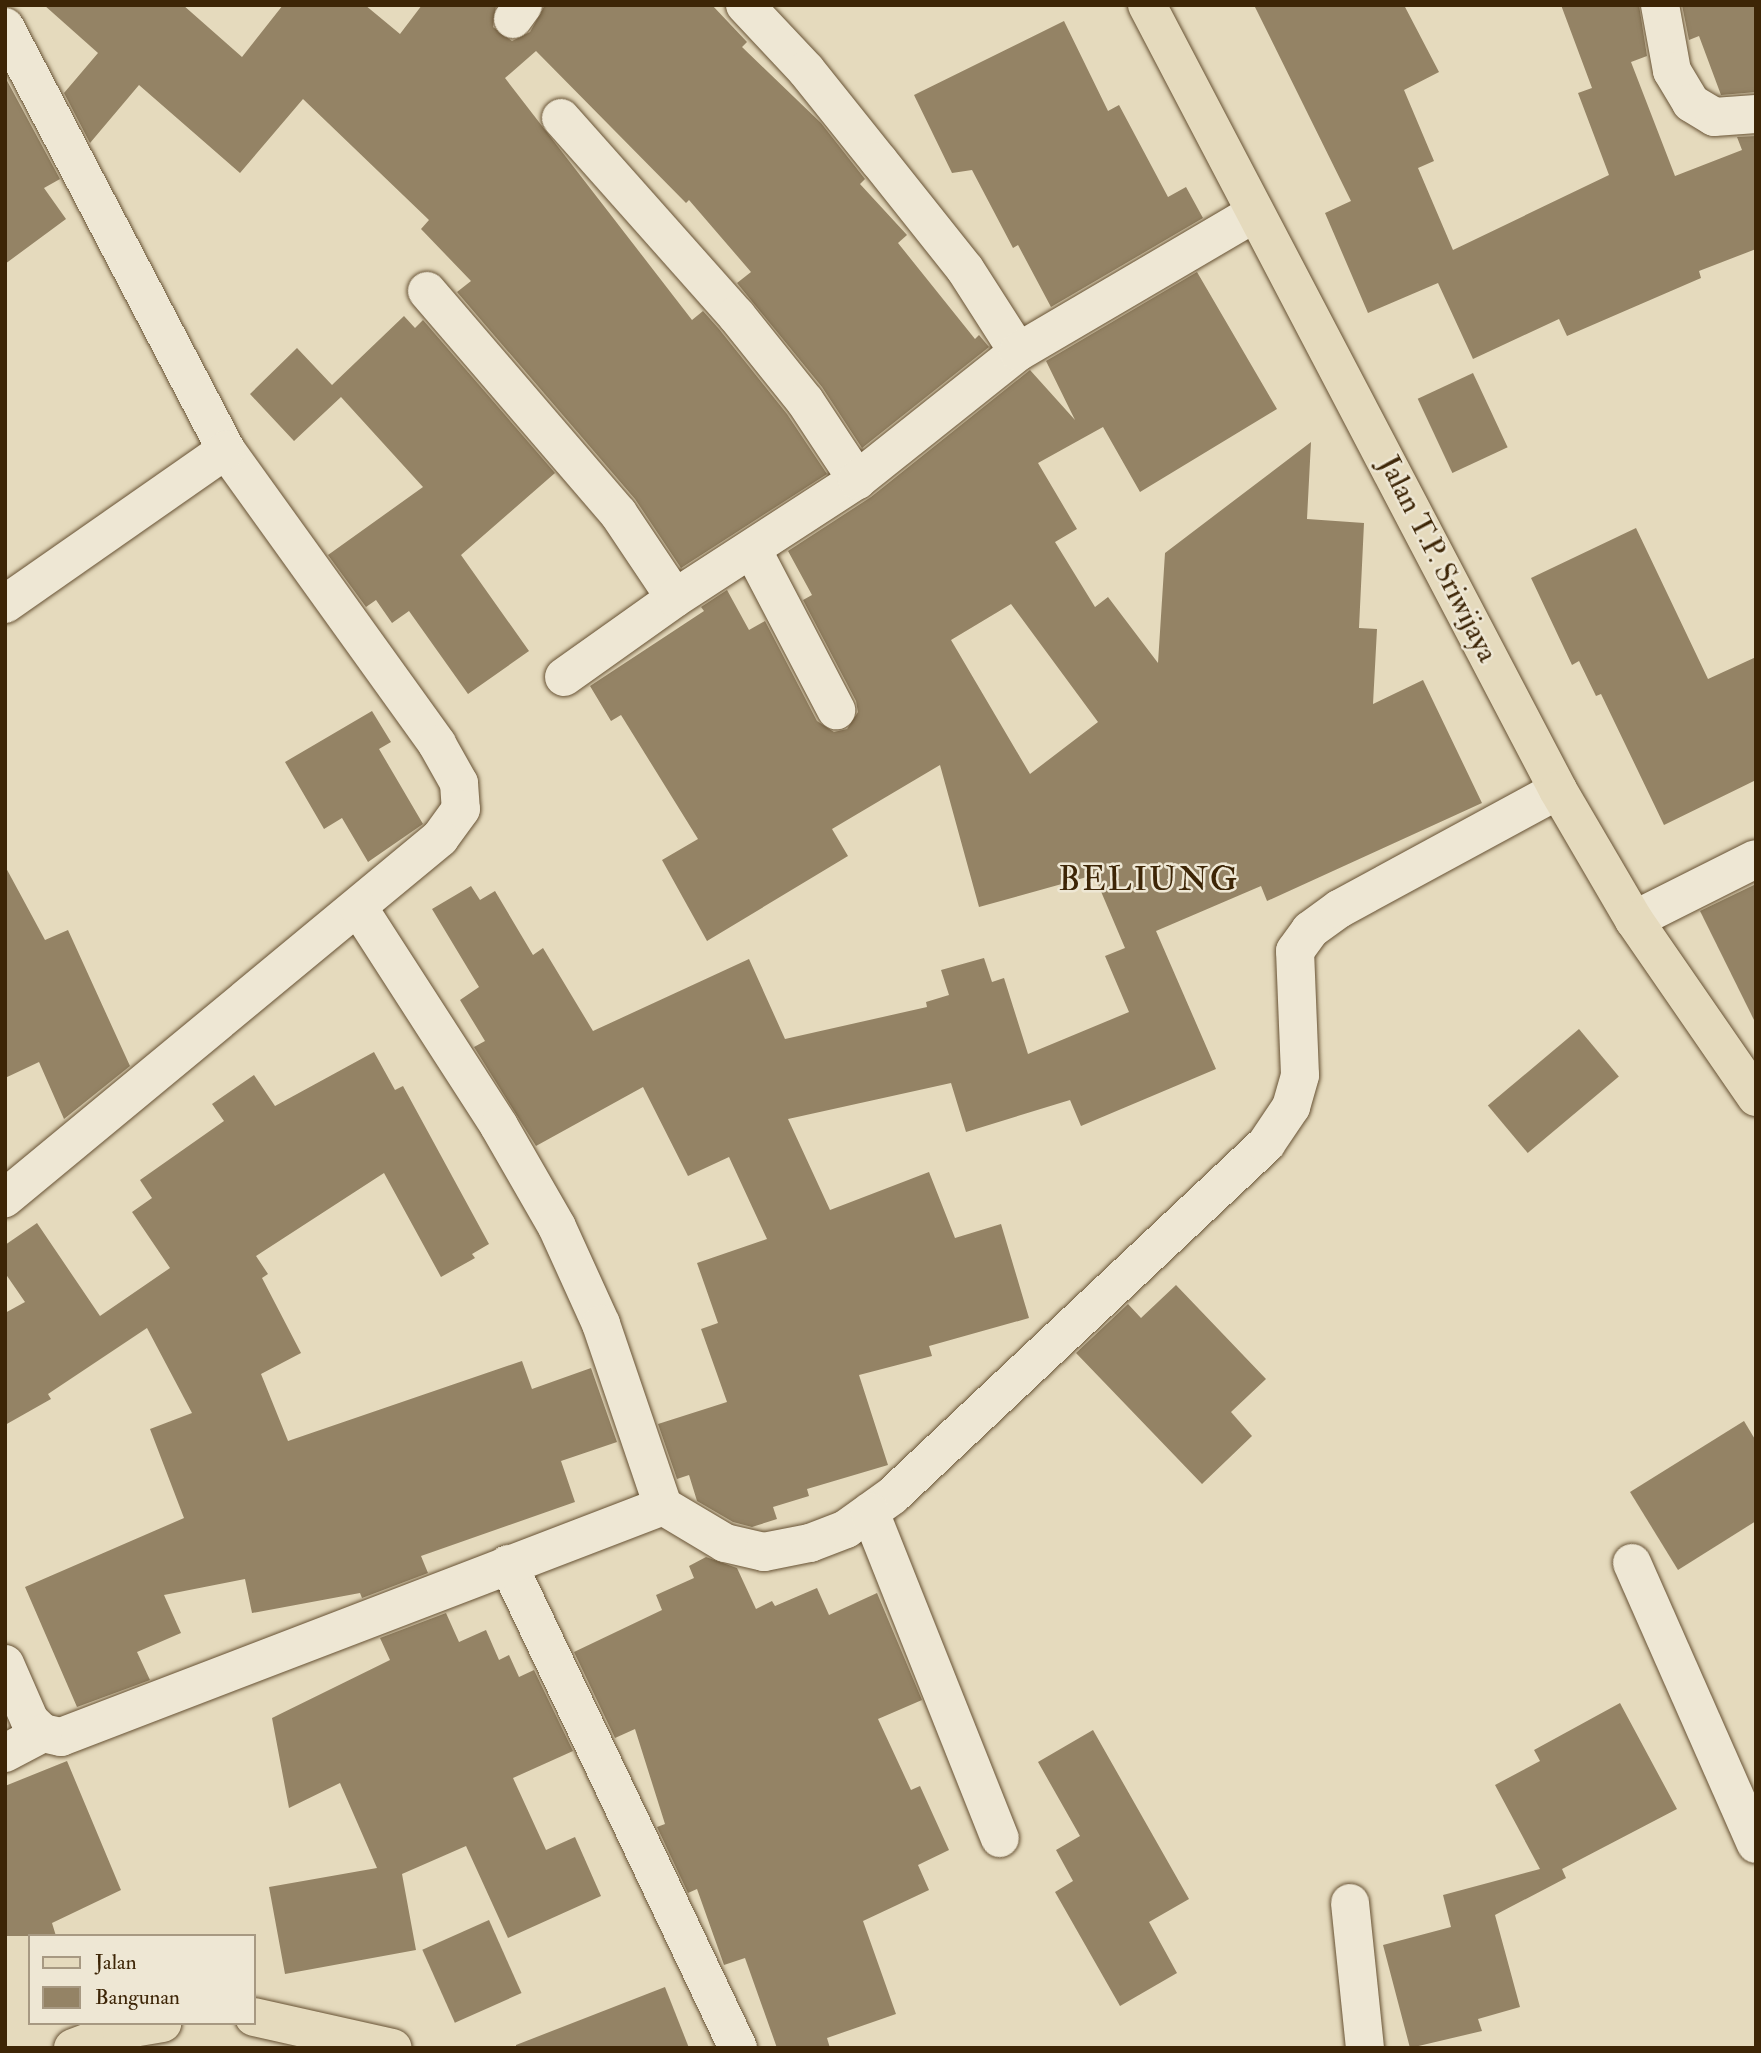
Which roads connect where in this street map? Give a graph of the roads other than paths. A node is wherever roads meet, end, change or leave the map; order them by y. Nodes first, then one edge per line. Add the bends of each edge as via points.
1 (745, 5) edge
2 (1147, 5) edge
3 (1660, 5) edge
4 (5, 28) edge
5 (1756, 114) edge
6 (561, 118) dead end
7 (1253, 214) junction
8 (427, 291) dead end
9 (1018, 352) junction
10 (226, 450) junction
11 (857, 480) junction
12 (752, 549) junction
13 (675, 598) junction
14 (5, 604) edge
15 (564, 677) dead end
16 (835, 710) dead end
17 (1558, 790) junction
18 (1756, 859) edge
19 (358, 907) junction
20 (1634, 920) junction
21 (1756, 1097) edge
22 (5, 1198) edge
23 (663, 1506) junction
24 (870, 1512) junction
25 (1632, 1563) dead end
26 (508, 1564) junction
27 (5, 1664) edge
28 (43, 1732) junction
29 (5, 1753) edge
30 (1000, 1838) dead end
31 (1756, 1844) edge
32 (1350, 1903) dead end
33 (256, 2018) edge
34 (150, 2025) edge
35 (73, 2048) edge
36 (393, 2048) edge
37 (738, 2048) edge
38 (1365, 2048) edge

1 - 9 street via 806,70 965,269
2 - 7 main road, Jalan T.P. Sriwijaya
3 - 5 street via 1672,71 1691,103 1714,117
4 - 10 street
6 - 11 street via 736,316 805,401
7 - 9 street
7 - 17 main road, Jalan T.P. Sriwijaya via 1369,424
8 - 13 street via 618,513
9 - 11 street
10 - 14 street
10 - 19 street via 437,744 459,783 461,809 440,838
11 - 12 street
12 - 13 street
12 - 16 street
13 - 15 street
17 - 20 main road, Jalan T.P. Sriwijaya
17 - 24 street via 1339,909 1310,930 1295,951 1300,1074 1291,1107 1266,1144
18 - 20 street
19 - 22 street
19 - 23 street via 499,1126 557,1227 601,1324
20 - 21 main road, Jalan T.P. Sriwijaya
23 - 24 street via 725,1544 764,1552 810,1543 846,1529
23 - 26 street
24 - 30 street
25 - 31 street
26 - 28 street via 61,1737
26 - 37 street
27 - 28 street via 30,1721
28 - 29 street
32 - 38 street
33 - 36 main road
34 - 35 main road via 121,2030

